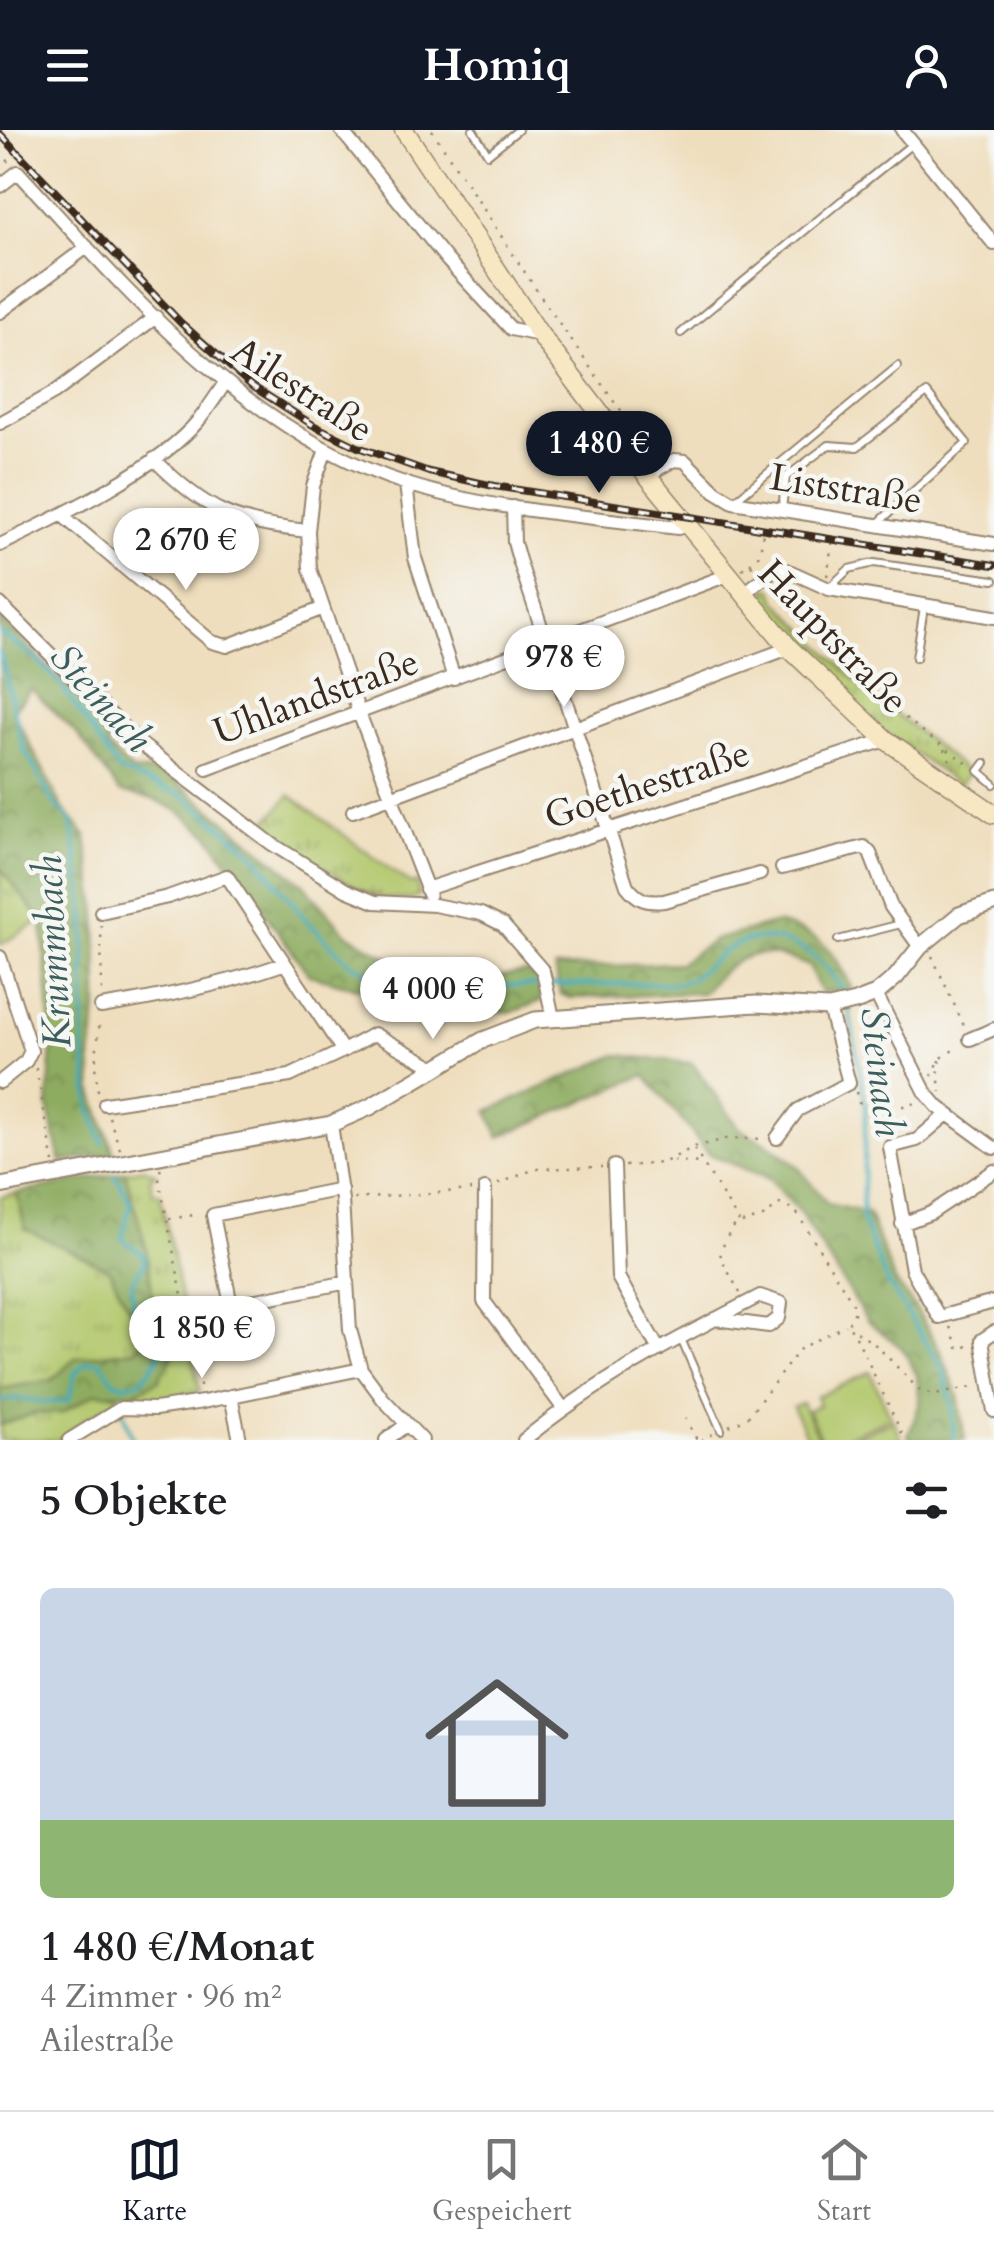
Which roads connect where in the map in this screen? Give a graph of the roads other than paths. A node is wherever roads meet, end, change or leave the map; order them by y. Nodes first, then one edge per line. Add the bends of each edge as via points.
1 (340, 130) edge
2 (404, 130) edge
3 (473, 130) edge
4 (518, 130) edge
5 (902, 130) edge
6 (912, 143) junction
7 (0, 186) edge
8 (994, 244) edge
9 (88, 247) junction
10 (0, 312) edge
11 (156, 317) junction
12 (681, 333) dead end
13 (540, 336) junction
14 (898, 366) dead end
15 (225, 383) junction
16 (0, 422) edge
17 (326, 450) junction
18 (154, 459) junction
19 (655, 470) junction
20 (406, 484) junction
21 (733, 502) junction
22 (514, 507) junction
23 (782, 509) junction
24 (62, 515) junction
25 (688, 525) junction
26 (876, 525) junction
27 (308, 531) junction
28 (994, 544) edge
29 (0, 546) edge
30 (728, 574) junction
31 (994, 580) edge
32 (828, 589) junction
33 (744, 594) junction
34 (0, 604) edge
35 (924, 607) junction
36 (321, 610) junction
37 (994, 617) edge
38 (547, 644) junction
39 (789, 648) junction
40 (916, 658) dead end
41 (454, 678) junction
42 (359, 713) junction
43 (574, 728) junction
44 (886, 740) junction
45 (985, 764) dead end
46 (207, 769) dead end
47 (994, 784) edge
48 (393, 796) junction
49 (353, 811) dead end
50 (994, 814) edge
51 (609, 828) junction
52 (782, 868) dead end
53 (760, 874) dead end
54 (426, 889) junction
55 (994, 903) edge
56 (434, 905) junction
57 (101, 912) road end
58 (902, 924) junction
59 (838, 940) dead end
60 (923, 945) junction
61 (1, 964) edge
62 (283, 964) junction
63 (876, 994) junction
64 (841, 1005) junction
65 (102, 1006) road end
66 (553, 1018) junction
67 (994, 1029) edge
68 (970, 1039) road end
69 (344, 1051) junction
70 (434, 1067) junction
71 (0, 1082) edge
72 (104, 1104) road end
73 (946, 1114) junction
74 (330, 1124) junction
75 (777, 1138) road end
76 (994, 1148) edge
77 (614, 1166) road end
78 (994, 1172) edge
79 (0, 1186) edge
80 (341, 1189) junction
81 (485, 1189) dead end
82 (902, 1224) junction
83 (348, 1282) junction
84 (994, 1302) edge
85 (716, 1319) junction
86 (988, 1336) edge
87 (680, 1338) junction
88 (659, 1350) junction
89 (361, 1368) junction
90 (231, 1396) junction
91 (563, 1408) junction
92 (994, 1411) edge
93 (406, 1425) junction
94 (721, 1430) road end
95 (69, 1440) edge
96 (240, 1440) edge
97 (386, 1440) edge
98 (422, 1440) edge
99 (524, 1440) edge

1 - 13 street via 511,329
2 - 13 main road, Hauptstraße
3 - 4 lane via 488,154
5 - 6 street
6 - 8 street
6 - 12 lane
7 - 9 street, Ailestraße via 18,172
9 - 10 street
9 - 11 street, Ailestraße
11 - 15 street, Ailestraße
11 - 16 street via 54,393
13 - 19 main road, Hauptstraße
14 - 21 lane
15 - 17 street, Ailestraße
15 - 18 street via 196,424
17 - 20 street, Ailestraße
17 - 27 street
18 - 24 street
18 - 27 street via 186,492 218,511
19 - 21 street, Liststraße via 685,461
19 - 25 main road, Hauptstraße
20 - 22 street, Ailestraße
20 - 41 street via 416,558
21 - 23 street, Liststraße
22 - 25 street, Ailestraße
22 - 38 street via 514,542
23 - 26 street, Liststraße
23 - 26 lane via 786,478 829,445 857,447 927,393 967,443
24 - 29 street
24 - 36 street via 212,642 227,646
25 - 30 main road, Hauptstraße
26 - 28 street, Liststraße
27 - 36 street
30 - 33 main road, Hauptstraße
30 - 38 street, Uhlandstraße
31 - 32 lane via 874,562 849,569
32 - 33 street via 778,566
32 - 35 street
33 - 39 main road, Hauptstraße
34 - 56 street via 137,741 272,844 375,902
35 - 37 street
35 - 40 lane
36 - 42 street
38 - 41 street, Uhlandstraße
38 - 43 street
39 - 43 street
39 - 44 main road, Hauptstraße
41 - 42 street, Uhlandstraße
42 - 46 street, Uhlandstraße
42 - 48 street
43 - 48 street
43 - 51 street
44 - 50 main road, Hauptstraße
44 - 51 street, Goethestraße
45 - 47 lane via 979,771
48 - 49 street
48 - 54 street
51 - 53 street via 627,886 648,903
51 - 54 street, Goethestraße
52 - 58 street via 864,847
54 - 56 street
55 - 60 street via 965,911
56 - 66 street via 481,914 513,933 546,979
57 - 62 street via 227,876
58 - 59 lane
58 - 60 street
60 - 63 street
61 - 71 street via 30,1051
62 - 65 street via 170,997
62 - 69 street
63 - 64 street
63 - 73 street via 926,1092
64 - 66 street
64 - 75 street via 849,1082 798,1110
66 - 70 street via 515,1025
67 - 68 street
69 - 70 street via 374,1034
69 - 72 street via 290,1076
70 - 74 street via 370,1108
73 - 76 street
73 - 82 street via 917,1140 890,1147
74 - 79 street
74 - 80 street
77 - 88 street via 618,1276
78 - 82 street via 932,1214
80 - 83 street
80 - 83 street via 213,1214 231,1305
81 - 91 street via 484,1301
82 - 84 street via 912,1270 942,1317
83 - 89 street via 350,1330
85 - 85 street via 760,1296 781,1304 769,1326
85 - 87 street
86 - 92 street
87 - 88 street
87 - 94 lane
88 - 91 street
89 - 90 street
89 - 93 street
90 - 95 street via 155,1410 121,1408
90 - 96 street
91 - 99 street
93 - 97 street
93 - 98 street

